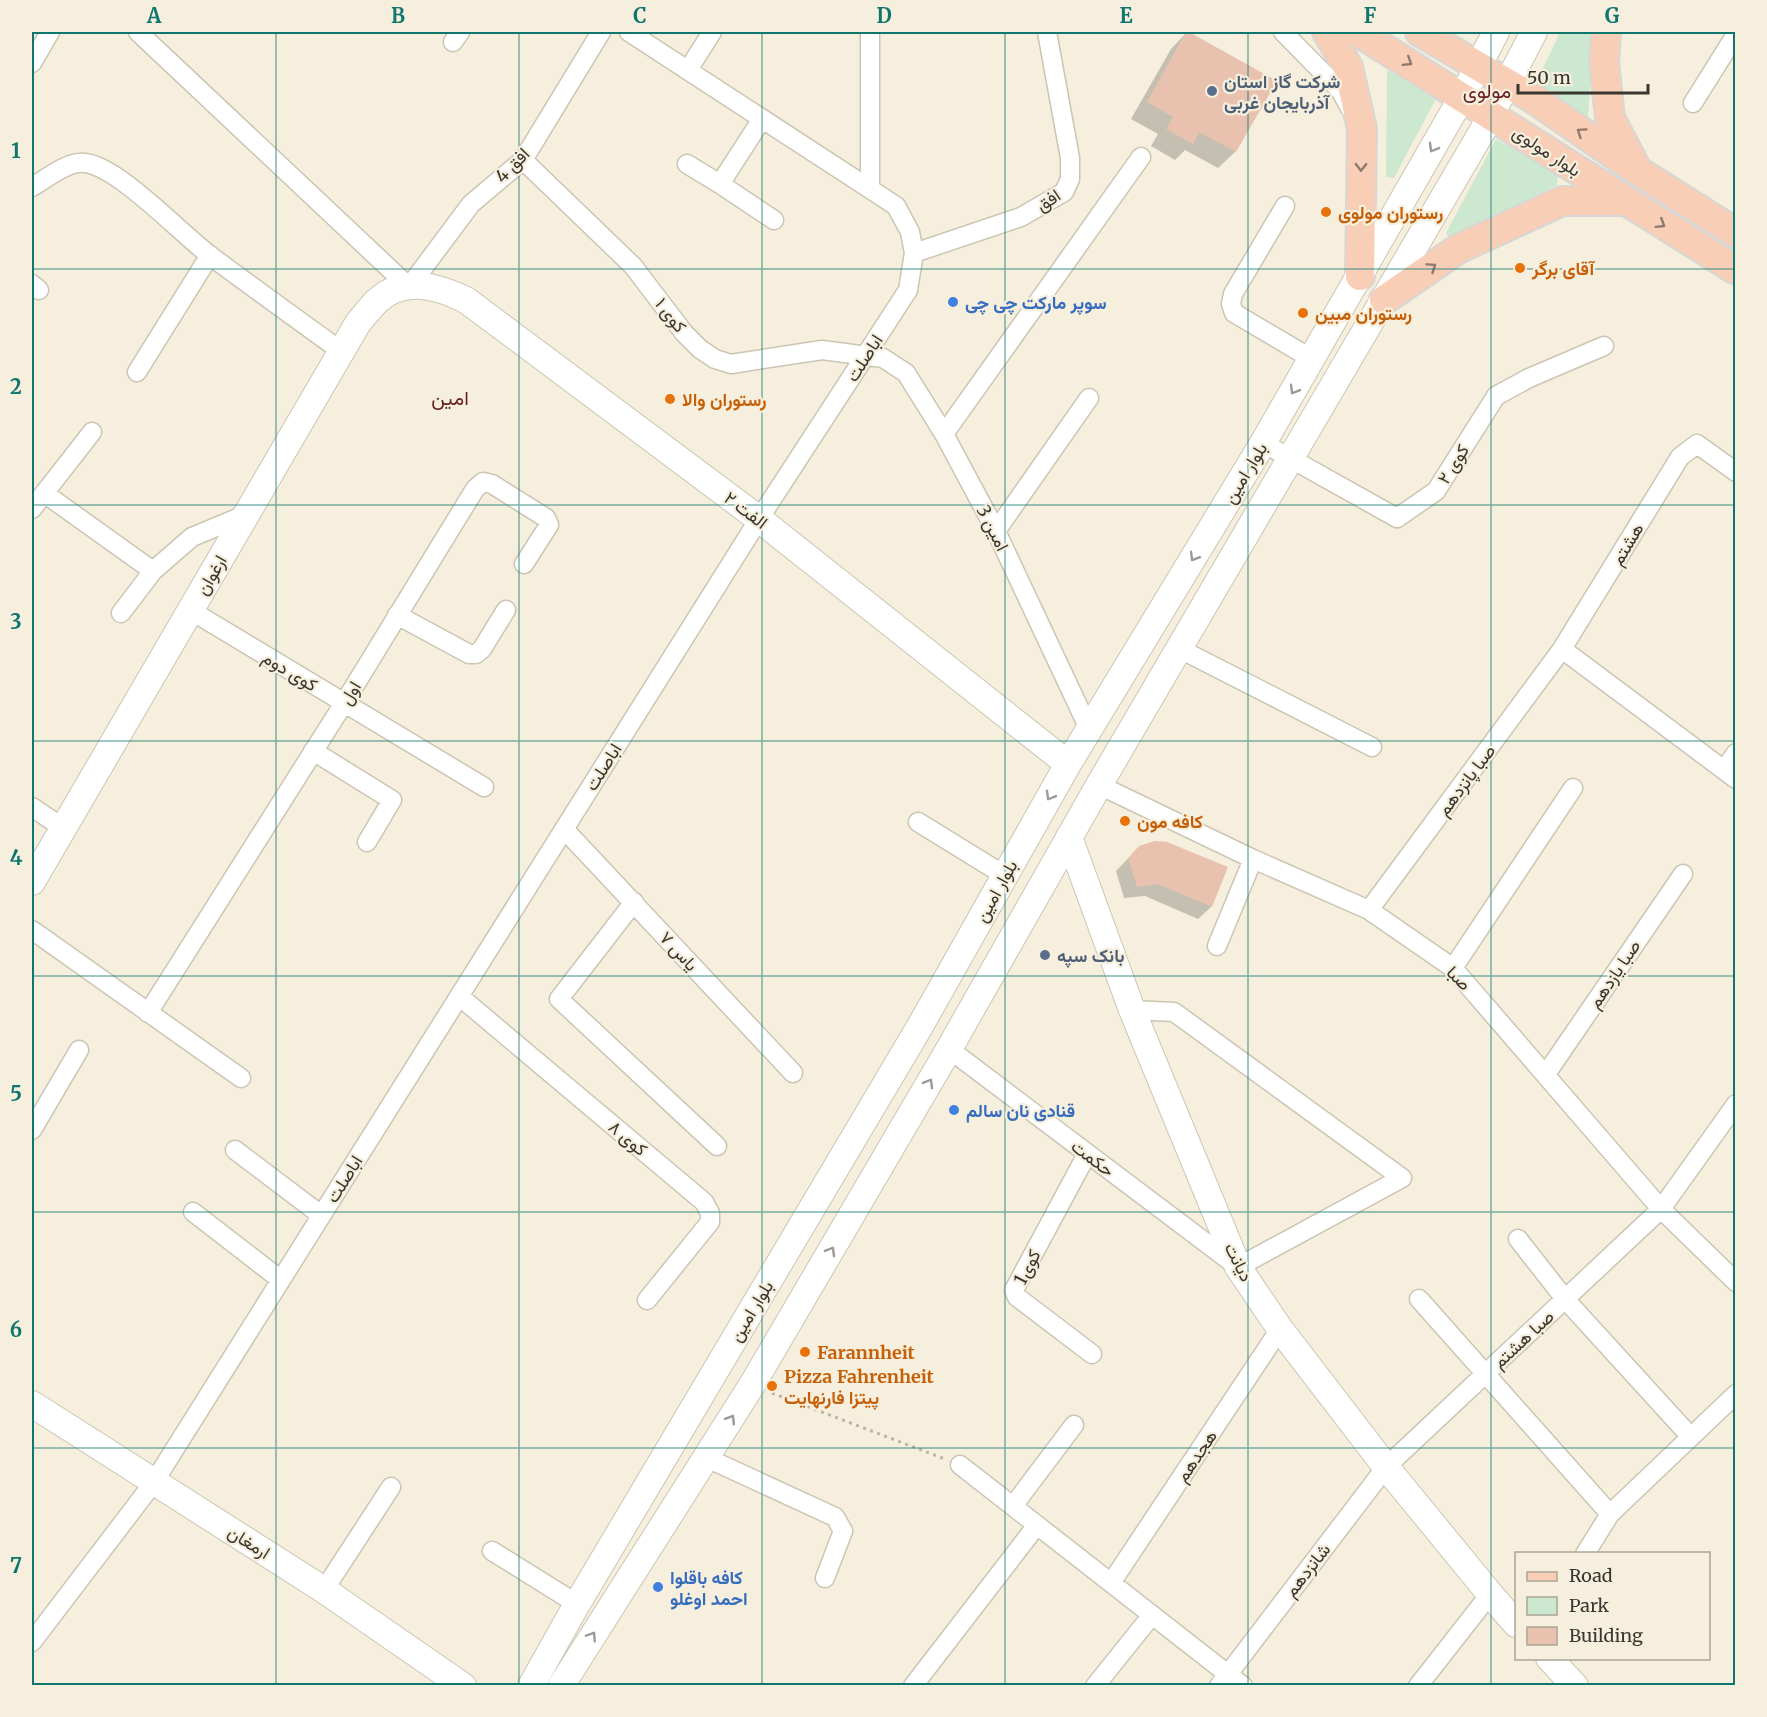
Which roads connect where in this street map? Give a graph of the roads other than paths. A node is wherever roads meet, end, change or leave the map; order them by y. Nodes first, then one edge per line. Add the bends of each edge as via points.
1 (50, 32) edge
2 (138, 32) edge
3 (601, 32) edge
4 (629, 32) edge
5 (712, 32) edge
6 (870, 32) edge
7 (1047, 32) edge
8 (1283, 32) edge
9 (1327, 32) edge
10 (1358, 32) edge
11 (1420, 32) edge
12 (1496, 32) edge
13 (1534, 32) edge
14 (1606, 32) edge
15 (1730, 37) edge
16 (32, 63) edge
17 (1478, 65) junction
18 (688, 70) junction
19 (1508, 83) junction
20 (1462, 97) junction
21 (1693, 103) dead end
22 (1491, 116) junction
23 (762, 119) junction
24 (1362, 129) junction
25 (1141, 157) dead end
26 (523, 160) junction
27 (687, 164) dead end
28 (1638, 171) junction
29 (720, 184) junction
30 (32, 187) edge
31 (870, 189) junction
32 (1624, 201) junction
33 (1285, 206) dead end
34 (774, 220) dead end
35 (1736, 233) edge
36 (914, 253) junction
37 (210, 255) junction
38 (1736, 270) edge
39 (1360, 276) junction
40 (409, 287) junction
41 (1384, 300) junction
42 (1604, 346) dead end
43 (341, 351) junction
44 (866, 356) junction
45 (1312, 359) junction
46 (137, 372) dead end
47 (1089, 398) dead end
48 (92, 432) dead end
49 (944, 434) junction
50 (1263, 443) junction
51 (1291, 459) junction
52 (1736, 472) edge
53 (44, 493) junction
54 (32, 509) edge
55 (245, 515) junction
56 (759, 519) junction
57 (996, 531) junction
58 (524, 564) dead end
59 (153, 571) junction
60 (190, 610) junction
61 (506, 610) dead end
62 (121, 613) dead end
63 (397, 615) junction
64 (1178, 648) junction
65 (1563, 650) junction
66 (344, 703) junction
67 (1089, 729) junction
68 (1372, 747) dead end
69 (313, 751) junction
70 (1736, 753) edge
71 (1068, 764) junction
72 (1730, 775) edge
73 (1099, 785) junction
74 (484, 787) dead end
75 (1574, 788) dead end
76 (32, 807) edge
77 (918, 822) dead end
78 (63, 828) junction
79 (564, 829) junction
80 (1069, 837) junction
81 (367, 842) dead end
82 (1253, 859) junction
83 (1683, 874) dead end
84 (1004, 876) junction
85 (32, 882) edge
86 (634, 902) junction
87 (1369, 910) junction
88 (32, 930) edge
89 (1217, 946) dead end
90 (1453, 968) junction
91 (459, 996) junction
92 (1132, 1010) junction
93 (148, 1013) junction
94 (919, 1028) junction
95 (949, 1049) junction
96 (80, 1050) dead end
97 (793, 1073) dead end
98 (1546, 1074) junction
99 (241, 1078) dead end
100 (1736, 1104) edge
101 (32, 1130) edge
102 (717, 1146) dead end
103 (236, 1150) dead end
104 (1088, 1154) junction
105 (1661, 1209) junction
106 (193, 1212) dead end
107 (321, 1215) junction
108 (1518, 1239) dead end
109 (1238, 1267) junction
110 (1735, 1279) edge
111 (281, 1280) junction
112 (1419, 1299) dead end
113 (1565, 1299) junction
114 (647, 1300) dead end
115 (1280, 1329) junction
116 (1092, 1354) dead end
117 (1485, 1375) junction
118 (1736, 1394) edge
119 (32, 1404) edge
120 (1074, 1425) dead end
121 (1690, 1436) junction
122 (707, 1458) junction
123 (960, 1465) road end
124 (1386, 1467) junction
125 (154, 1482) junction
126 (391, 1487) dead end
127 (1013, 1506) junction
128 (1610, 1514) junction
129 (1037, 1525) junction
130 (492, 1551) dead end
131 (1586, 1552) edge
132 (825, 1578) dead end
133 (1112, 1583) junction
134 (324, 1590) junction
135 (1490, 1594) junction
136 (577, 1604) junction
137 (1152, 1615) junction
138 (1515, 1623) edge
139 (32, 1642) edge
140 (1550, 1660) edge
141 (1223, 1679) edge
142 (463, 1686) edge
143 (531, 1686) edge
144 (561, 1686) edge
145 (913, 1686) edge
146 (1095, 1686) edge
147 (1243, 1686) edge
148 (1418, 1686) edge
149 (1575, 1686) edge

1 - 16 street
2 - 40 street
3 - 26 street, افق 4
4 - 18 street
5 - 18 street
6 - 31 street
7 - 36 street, افق via 1070,158 1070,179 1064,192 1021,217
8 - 24 street via 1340,90
9 - 24 main road via 1348,67
10 -> 20 main road, بلوار مولوی
11 - 17 main road, بلوار مولوی
12 - 17 main road, بلوار امین
13 - 19 main road, بلوار امین
14 - 28 main road via 1604,62 1610,118
15 - 21 street
17 - 19 main road, بلوار مولوی
17 - 20 main road, بلوار امین
18 - 23 street
19 - 22 main road, بلوار امین
28 -> 19 main road, بلوار مولوی
20 - 22 main road, بلوار مولوی
20 -> 39 main road, بلوار امین
22 - 32 main road, بلوار مولوی
22 - 41 main road, بلوار امین
23 - 29 street
23 - 31 street
24 -> 39 main road
25 - 49 street
26 - 40 street, افق 4 via 471,204
26 - 44 street, کوی ۱ via 633,266 684,333 715,359 731,364 822,350
27 - 29 street
28 - 35 main road, بلوار مولوی
29 - 34 street
30 - 37 street via 71,165 84,162 99,167 120,179
31 - 36 street, اباصلت via 896,206 910,232
32 -> 38 main road, بلوار مولوی
41 -> 32 main road via 1458,249 1562,201
33 - 45 street via 1230,304 1234,312
36 - 44 street, اباصلت via 908,291
37 - 43 street
37 - 46 street
39 - 45 main road, بلوار امین
40 - 43 main road, ارغوان via 378,300
40 - 56 main road, الفت ۲ via 443,288 466,300
41 - 51 main road, بلوار امین
42 - 51 street, کوی ۲ via 1496,396 1436,491 1397,518
43 - 55 main road, ارغوان
44 - 49 street, امین 3 via 883,358 906,373
44 - 56 street, اباصلت
45 -> 50 main road, بلوار امین
47 - 57 street
48 - 53 street
49 - 57 street, امین 3
50 - 51 street
50 -> 67 main road, بلوار امین
51 - 64 main road, بلوار امین
52 - 65 street, هشتم via 1697,444 1680,457
53 - 54 street
53 - 59 street
55 - 59 street via 192,537
55 - 60 main road, ارغوان
56 - 71 main road, الفت ۲
56 - 79 street, اباصلت
57 - 67 street, امین 3
58 - 63 street, اول via 548,521 483,482
59 - 62 street
60 - 66 street, کوی دوم
60 - 78 main road, ارغوان
61 - 63 street via 476,654 469,654
63 - 66 street, اول
64 - 68 street
64 - 73 main road, بلوار امین
65 - 72 street
65 - 87 street, صبا پانزدهم
66 - 69 street, اول
66 - 74 street, کوی دوم
67 - 71 main road, بلوار امین
69 - 81 street via 392,800
69 - 93 street, اول
70 - 72 street
71 -> 84 main road, بلوار امین
73 - 80 main road, بلوار امین
73 - 82 street, صبا
75 - 90 street
76 - 78 street
77 - 84 street
78 - 85 main road, ارغوان
79 - 86 street, یاس ۷
79 - 91 street, اباصلت
80 - 92 main road, دیانت
80 - 95 main road, بلوار امین
82 - 87 street, صبا
82 - 89 street
83 - 98 street, صبا یازدهم
84 - 94 main road, بلوار امین
86 - 97 street, یاس ۷
86 - 102 street via 559,999
87 - 90 street, صبا
88 - 93 street
90 - 98 street, صبا
91 - 107 street, اباصلت
91 - 114 street, کوی ۸ via 704,1202 710,1222
92 - 109 main road, دیانت
92 - 109 street via 1174,1012 1402,1178
93 - 99 street
94 - 95 main road
94 - 136 main road, بلوار امین
95 - 104 street, حکمت
122 -> 95 main road, بلوار امین
96 - 101 street
98 - 105 street, صبا
100 - 105 street, صبا هشتم
103 - 107 street
104 - 109 street, حکمت
104 - 116 street, کوی1 via 1014,1290 1017,1297
105 - 110 street, صبا
105 - 113 street, صبا هشتم
106 - 111 street
107 - 111 street, اباصلت
108 - 113 street
109 - 115 main road, دیانت
111 - 125 street, اباصلت
112 - 117 street
113 - 117 street, صبا هشتم
113 - 121 street
115 - 124 main road, دیانت
115 - 133 street, هجدهم
117 - 124 street, صبا هشتم
117 - 128 street
118 - 121 street
119 - 125 main road, ارمغان
120 - 127 street
121 - 128 street
122 - 132 street via 835,1517 843,1531
144 -> 122 main road, بلوار امین
123 - 127 street
124 - 135 main road, دیانت
124 - 141 street, شانزدهم
125 - 134 main road, ارمغان
125 - 139 street, اباصلت
126 - 134 street
127 - 129 street
128 - 131 street
129 - 133 street
129 - 145 street
130 - 136 street
133 - 137 street
134 - 142 main road, ارمغان
135 - 138 main road, دیانت
135 - 148 street
136 - 143 main road, بلوار امین
137 - 141 street
137 - 146 street
140 - 149 main road
141 - 147 street

